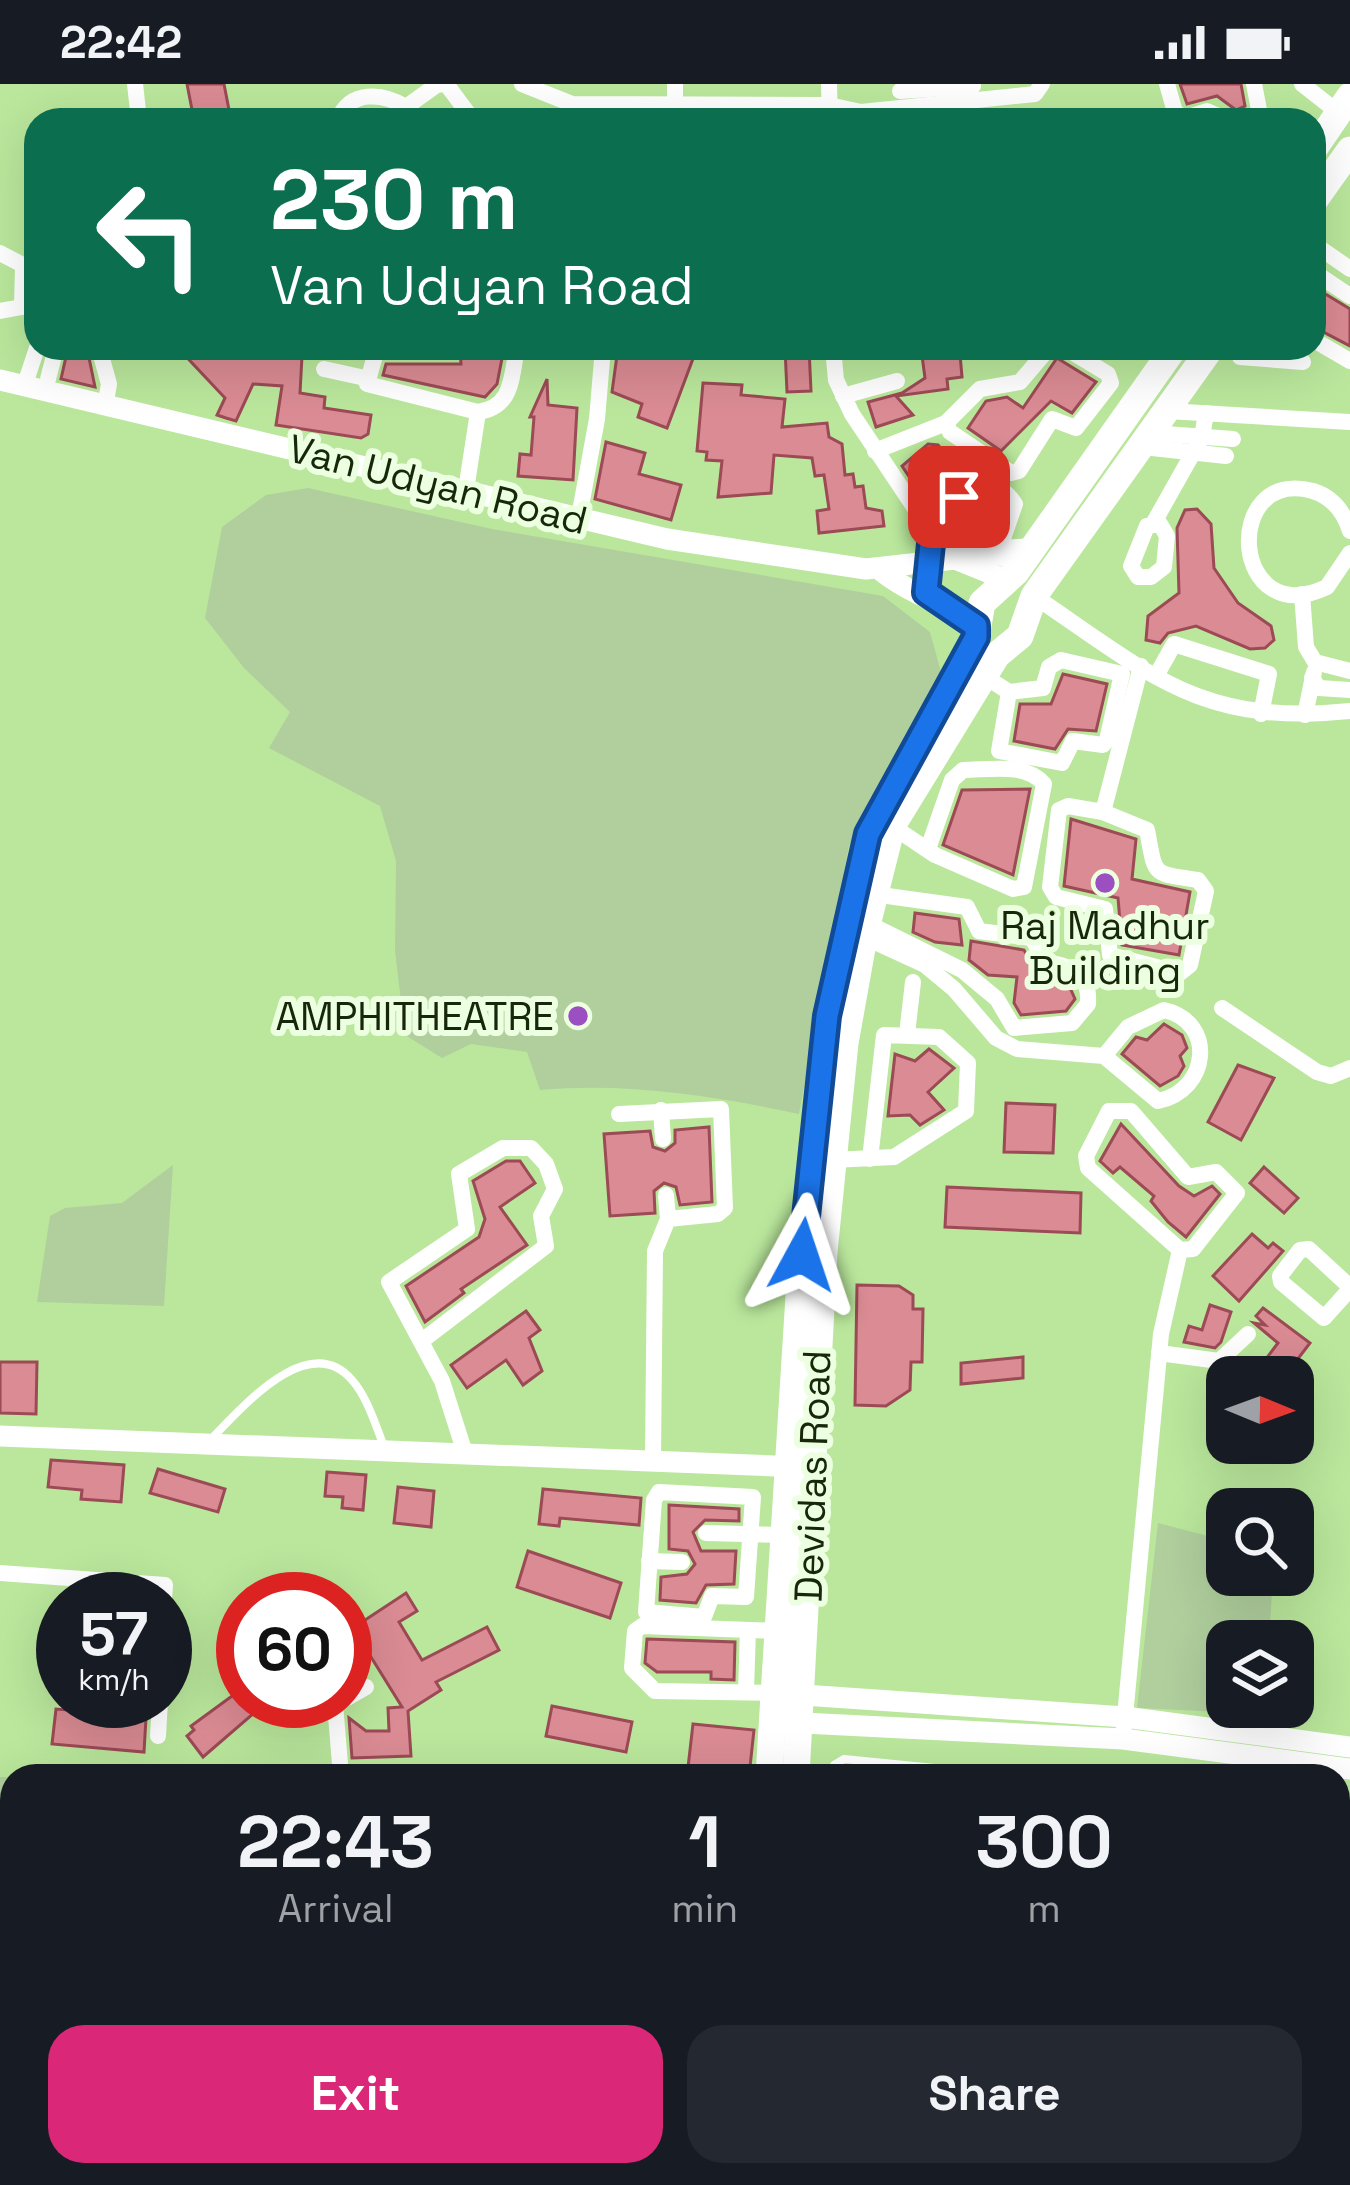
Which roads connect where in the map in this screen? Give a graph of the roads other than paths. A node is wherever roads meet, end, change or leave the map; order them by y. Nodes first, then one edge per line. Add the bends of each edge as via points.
1 (522, 84) edge
2 (720, 84) edge
3 (1042, 84) edge
4 (1302, 84) edge
5 (973, 90) edge
6 (900, 94) edge
7 (606, 95) edge
8 (675, 95) edge
9 (718, 105) junction
10 (1344, 105) edge
11 (350, 108) edge
12 (398, 108) edge
13 (415, 108) edge
14 (464, 108) edge
15 (710, 108) edge
16 (766, 108) edge
17 (870, 108) edge
18 (1326, 131) edge
19 (1350, 150) edge
20 (1326, 184) edge
21 (24, 298) edge
22 (0, 311) edge
23 (43, 360) edge
24 (102, 360) edge
25 (373, 360) edge
26 (515, 360) edge
27 (602, 360) edge
28 (836, 360) edge
29 (1039, 360) edge
30 (1085, 360) edge
31 (1165, 360) edge
32 (1203, 360) edge
33 (1272, 360) edge
34 (1303, 362) dead end
35 (324, 369) dead end
36 (365, 378) junction
37 (0, 380) edge
38 (897, 381) dead end
39 (36, 382) junction
40 (843, 396) junction
41 (106, 401) junction
42 (478, 412) junction
43 (1350, 422) edge
44 (946, 423) junction
45 (1157, 428) junction
46 (1202, 431) junction
47 (1229, 447) dead end
48 (875, 451) junction
49 (466, 490) junction
50 (579, 517) junction
51 (1153, 524) dead end
52 (1350, 531) edge
53 (932, 546) junction
54 (1350, 554) edge
55 (879, 568) junction
56 (999, 568) junction
57 (926, 592) junction
58 (1302, 594) junction
59 (1034, 596) junction
60 (983, 648) junction
61 (1136, 669) junction
62 (1350, 671) edge
63 (1350, 690) edge
64 (1311, 691) junction
65 (1009, 692) junction
66 (1350, 710) edge
67 (1261, 714) junction
68 (919, 778) junction
69 (949, 788) junction
70 (1102, 812) junction
71 (892, 826) junction
72 (929, 846) junction
73 (873, 894) junction
74 (914, 900) junction
75 (866, 930) junction
76 (908, 940) junction
77 (913, 982) dead end
78 (1222, 1008) dead end
79 (907, 1034) junction
80 (1105, 1056) junction
81 (1350, 1068) edge
82 (661, 1110) junction
83 (619, 1114) dead end
84 (663, 1139) dead end
85 (870, 1159) junction
86 (832, 1160) junction
87 (666, 1195) dead end
88 (668, 1219) junction
89 (1180, 1250) junction
90 (1248, 1334) dead end
91 (423, 1340) junction
92 (1160, 1353) junction
93 (0, 1436) edge
94 (206, 1444) junction
95 (464, 1450) junction
96 (386, 1451) junction
97 (653, 1460) junction
98 (800, 1467) junction
99 (706, 1534) dead end
100 (752, 1534) junction
101 (784, 1534) junction
102 (650, 1561) junction
103 (682, 1562) dead end
104 (0, 1573) edge
105 (36, 1576) edge
106 (748, 1630) junction
107 (779, 1631) junction
108 (746, 1690) junction
109 (789, 1708) junction
110 (158, 1728) edge
111 (337, 1728) edge
112 (1124, 1728) junction
113 (158, 1736) dead end
114 (1350, 1747) edge
115 (1294, 1751) junction
116 (340, 1764) edge
117 (773, 1764) edge
118 (795, 1764) edge
119 (836, 1764) edge
120 (894, 1764) edge
121 (1334, 1764) edge

1 - 7 street via 572,104
2 - 9 street
3 - 5 street via 1035,94
4 - 10 street
5 - 6 street
6 - 17 street
7 - 8 street
9 - 15 street
9 - 16 street
10 - 18 main road
11 - 12 street via 374,95
13 - 14 street via 438,84
19 - 20 main road
21 - 22 street via 22,307
23 - 39 street
24 - 41 street
25 - 36 street
26 - 42 street via 506,401
27 - 50 street
28 - 40 street
29 - 44 street via 1021,382 980,388
30 - 44 street via 1111,383 1076,428 1052,419 1019,471 1011,473
31 - 56 main road, Devidas Road via 1029,552
32 - 45 main road, Devidas Road
33 - 34 street
35 - 36 street
36 - 42 street
37 - 39 street, Van Udyan Road
38 - 40 street
39 - 41 street, Van Udyan Road
40 - 48 street
41 - 49 street, Van Udyan Road
42 - 49 street
43 - 46 street via 1279,420
44 - 48 street
45 - 46 street
45 - 46 street
45 - 59 main road, Devidas Road
46 - 47 street
46 - 51 street
48 - 53 street
49 - 50 street, Van Udyan Road
50 - 55 street, Van Udyan Road via 814,564
52 - 58 street via 1333,502 1303,490 1271,497 1255,513 1247,534 1252,566 1275,589
53 - 55 street, Van Udyan Road
53 - 56 main road
53 - 56 street via 959,497 997,487 1015,504
53 - 57 street
54 - 58 street via 1335,580
55 - 57 street, Van Udyan Road via 900,586
56 - 59 main road
56 - 60 main road, Devidas Road via 982,603
57 - 60 street, Van Udyan Road
58 - 62 street via 1306,647 1315,662
59 - 60 main road, Devidas Road via 1020,636
59 - 61 street
60 - 65 street
60 - 68 main road, Devidas Road
60 - 98 main road, Devidas Road via 868,834 848,902 812,1132
61 - 65 street via 1060,660 1036,692
61 - 65 street via 1107,740 1073,741 1062,763 999,751
61 - 67 street via 1201,700
61 - 67 street via 1174,644 1269,674
61 - 70 street
63 - 64 street
64 - 66 street
64 - 67 street
68 - 69 street
68 - 71 main road, Devidas Road
69 - 72 street
69 - 72 street via 963,770 1038,776 1044,784 1024,887 1012,889
70 - 70 street via 1060,810 1055,898 1105,909 1110,955 1180,973 1190,965 1206,891 1198,880 1158,874 1147,830
71 - 72 street
71 - 73 main road, Devidas Road
73 - 74 street
73 - 75 main road, Devidas Road
74 - 76 street
74 - 76 street via 967,907 980,931 1032,938 1045,962 1081,974 1088,1004 1072,1023 1014,1028 988,990
75 - 76 street
75 - 80 street via 954,989 996,1038 1017,1049
75 - 86 main road, Devidas Road
77 - 79 street
78 - 81 street via 1317,1072
79 - 85 street via 884,1036
79 - 85 street via 939,1037 968,1063 967,1111 894,1157
80 - 80 street via 1158,1100 1179,1097 1194,1081 1200,1037 1164,1010 1128,1027
82 - 83 street
82 - 84 street
82 - 88 street via 721,1109 728,1188 718,1214
85 - 86 street
86 - 98 main road, Devidas Road
87 - 88 street
88 - 97 street via 652,1268
89 - 89 street via 1193,1249 1237,1193 1216,1172 1188,1177 1131,1111 1109,1111 1086,1156 1088,1168
89 - 92 street
90 - 92 street via 1219,1361
91 - 91 street via 389,1282 467,1228 459,1174 502,1148 531,1148 555,1189 541,1216 546,1246
91 - 95 street
92 - 112 street
93 - 94 street
94 - 96 street
94 - 96 lane via 262,1388 314,1365 350,1376
95 - 96 street
95 - 97 street
97 - 98 street
98 - 101 main road, Devidas Road
98 - 109 main road, Devidas Road
99 - 100 street
100 - 101 street
100 - 102 street via 753,1497 746,1492 659,1492
100 - 102 street via 751,1593 712,1596 704,1617 646,1612
101 - 107 main road, Devidas Road
102 - 103 street
104 - 105 street
106 - 107 street
106 - 108 street
106 - 108 street via 642,1626 634,1631 632,1668 655,1691 741,1697
107 - 109 main road, Devidas Road
108 - 109 street
109 - 112 street
109 - 117 main road, Devidas Road
109 - 118 main road, Devidas Road
110 - 113 street
111 - 116 street
112 - 115 street
114 - 115 street
115 - 121 street
119 - 120 lane

